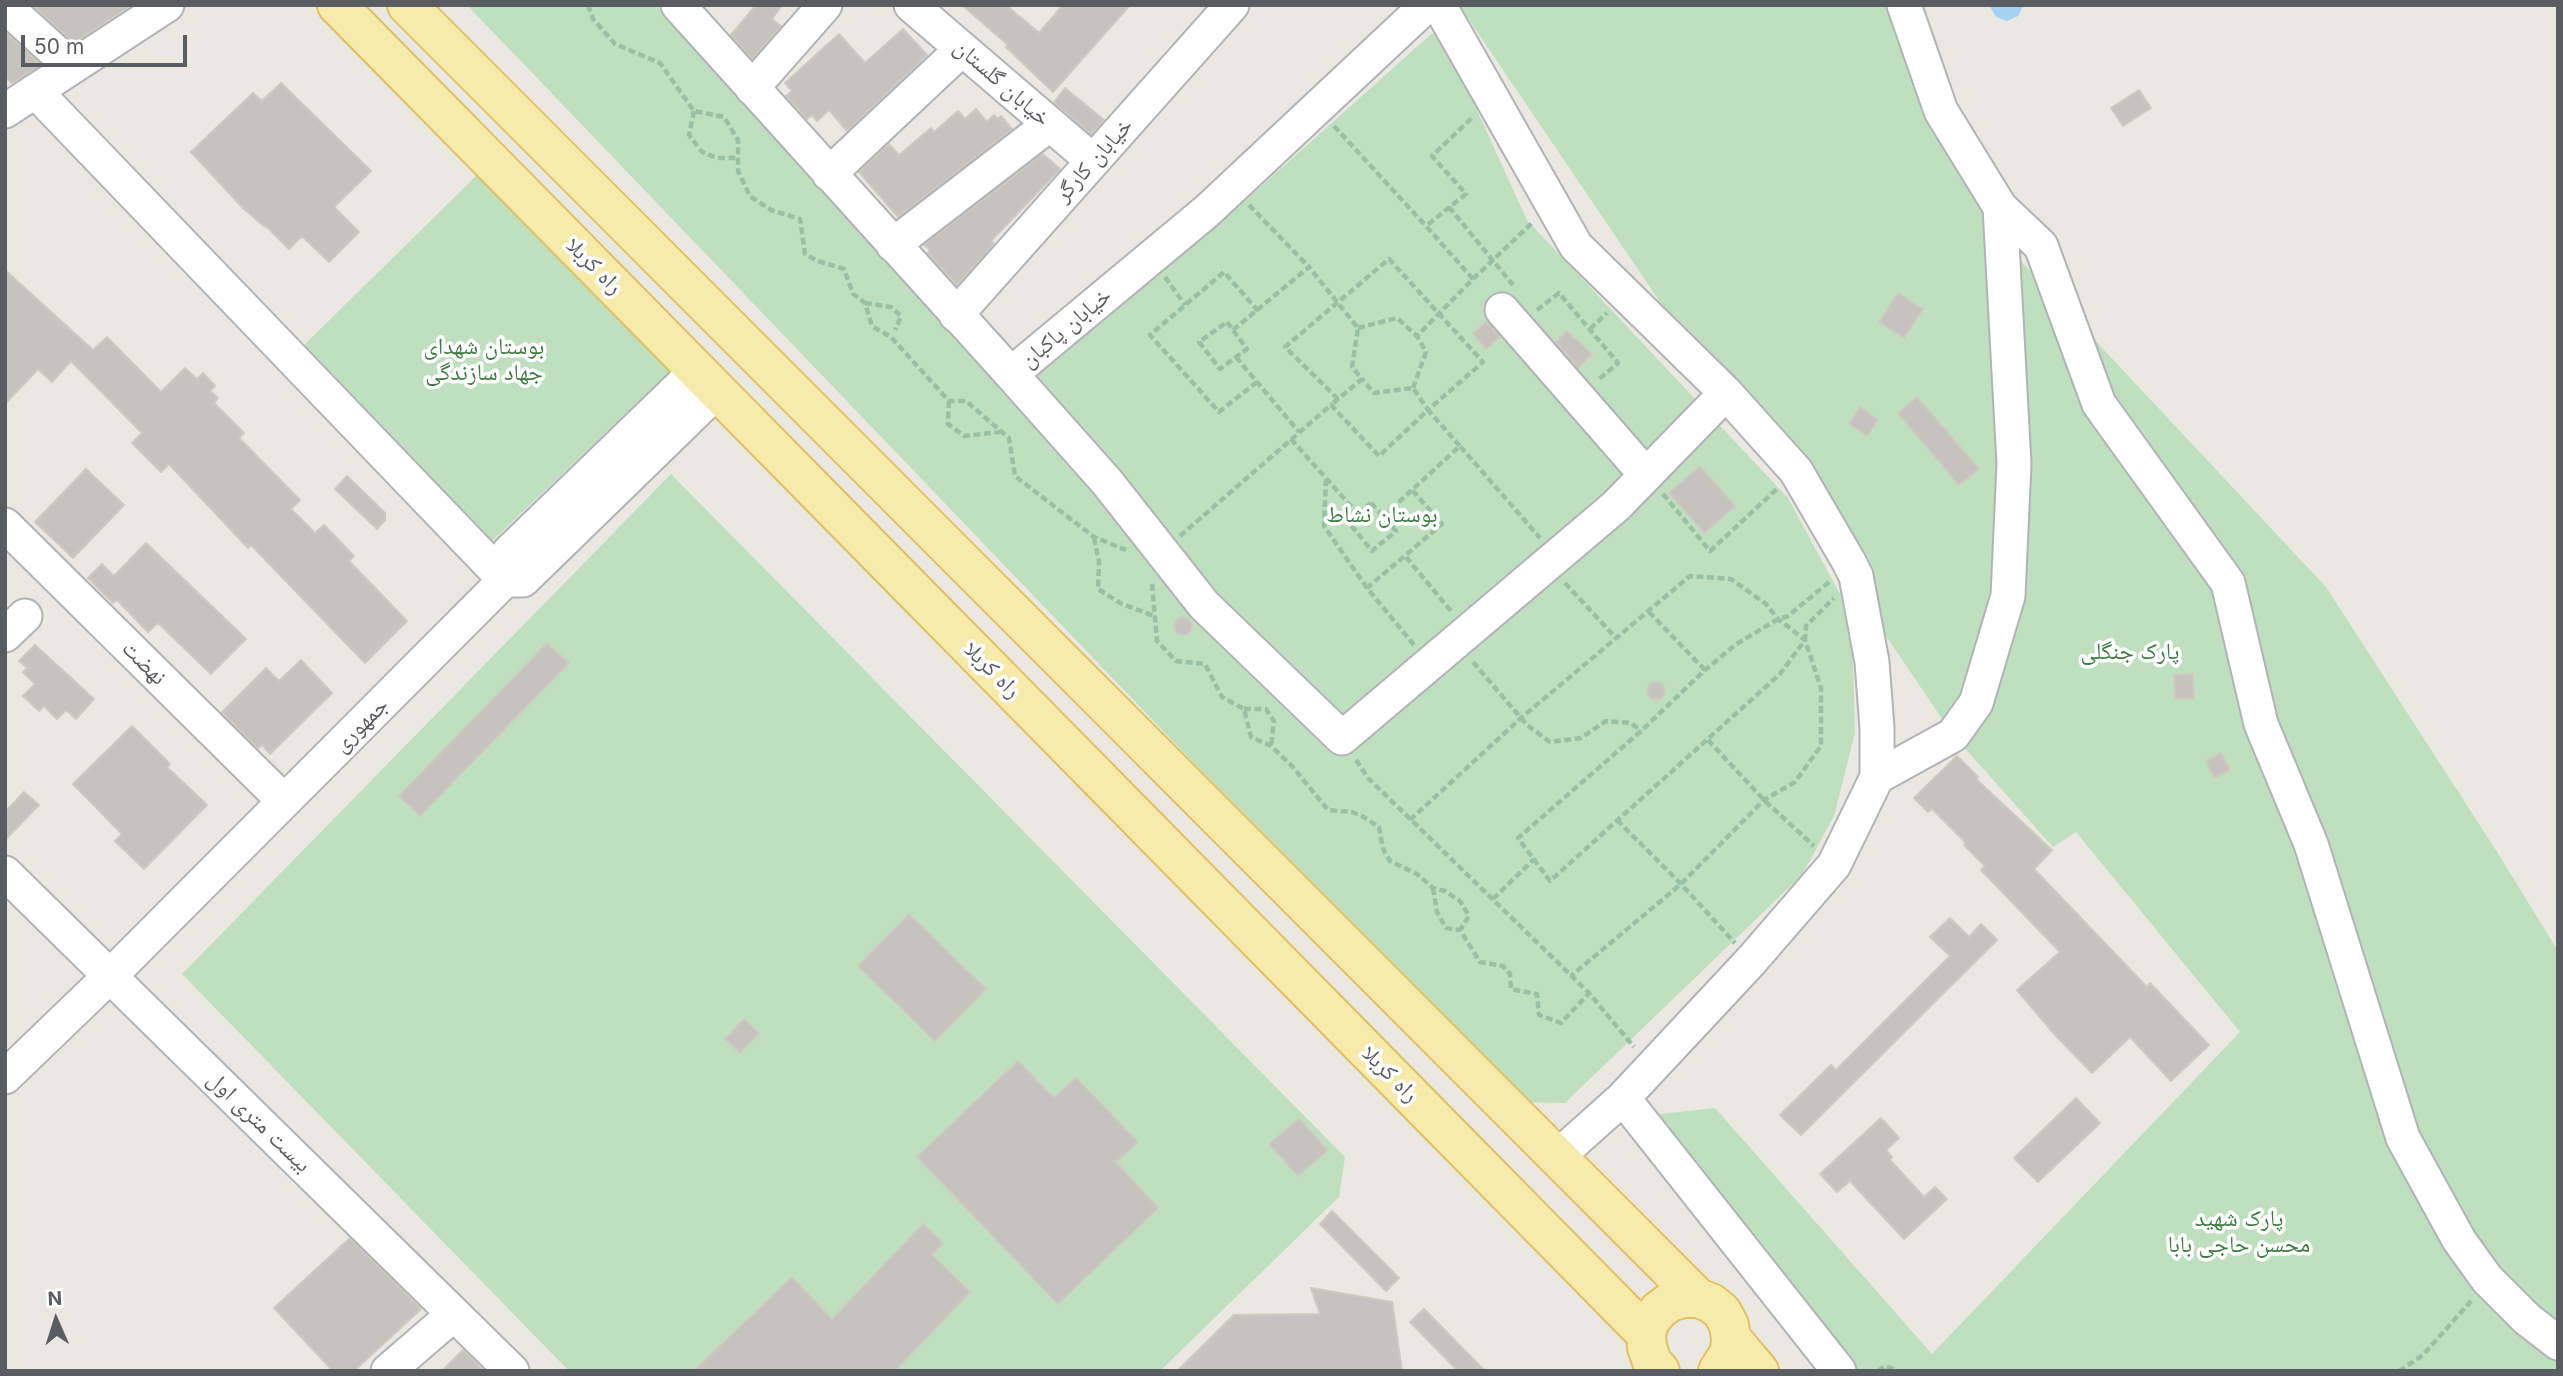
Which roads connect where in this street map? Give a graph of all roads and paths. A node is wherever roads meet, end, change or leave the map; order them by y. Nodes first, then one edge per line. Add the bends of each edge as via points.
1 (167, 5) edge
2 (337, 5) edge
3 (588, 5) edge
4 (678, 5) edge
5 (825, 5) edge
6 (911, 5) edge
7 (1232, 5) edge
8 (1427, 5) edge
9 (1439, 5) edge
10 (1903, 5) edge
11 (5, 6) edge
12 (409, 6) edge
13 (962, 49) junction
14 (72, 67) junction
15 (752, 88) junction
16 (36, 91) junction
17 (1492, 99) junction
18 (1317, 108) junction
19 (5, 111) edge
20 (694, 111) junction
21 (1049, 124) junction
22 (738, 158) junction
23 (1093, 161) junction
24 (829, 174) junction
25 (1232, 187) junction
26 (1552, 204) junction
27 (2000, 206) junction
28 (1449, 207) junction
29 (1426, 226) junction
30 (893, 245) junction
31 (1493, 261) junction
32 (1309, 267) junction
33 (1474, 279) junction
34 (1510, 300) joint
35 (1338, 302) junction
36 (865, 303) junction
37 (1258, 311) junction
38 (1535, 311) dead end
39 (1440, 314) junction
40 (956, 315) junction
41 (1358, 328) junction
42 (895, 330) dead end
43 (1233, 330) junction
44 (1417, 335) junction
45 (1236, 357) junction
46 (1011, 374) junction
47 (705, 379) junction
48 (1362, 379) junction
49 (1257, 382) junction
50 (1413, 388) junction
51 (1726, 393) junction
52 (1578, 397) junction
53 (1338, 399) junction
54 (949, 401) junction
55 (1331, 405) junction
56 (1428, 410) junction
57 (1002, 432) junction
58 (1299, 432) junction
59 (1291, 439) junction
60 (1460, 446) junction
61 (1796, 471) junction
62 (1646, 475) junction
63 (1326, 479) junction
64 (1412, 490) junction
65 (1358, 514) junction
66 (1383, 516) junction
67 (5, 525) edge
68 (1551, 530) dead end
69 (1094, 537) junction
70 (1540, 550) junction
71 (1127, 551) dead end
72 (1406, 557) junction
73 (1157, 565) junction
74 (1853, 569) junction
75 (505, 580) junction
76 (1367, 588) junction
77 (1649, 611) junction
78 (1154, 616) junction
79 (1778, 619) junction
80 (1455, 629) junction
81 (1617, 639) junction
82 (1805, 640) junction
83 (1416, 648) dead end
84 (1705, 670) junction
85 (1244, 709) junction
86 (1521, 719) junction
87 (1641, 731) junction
88 (1342, 738) junction
89 (1708, 740) junction
90 (1271, 746) junction
91 (1877, 778) junction
92 (1764, 800) junction
93 (284, 802) junction
94 (1410, 820) junction
95 (1617, 820) junction
96 (1534, 859) junction
97 (1834, 865) junction
98 (5, 873) edge
99 (1681, 884) junction
100 (1433, 888) junction
101 (1493, 899) junction
102 (1460, 930) junction
103 (1751, 961) junction
104 (110, 976) junction
105 (1571, 976) junction
106 (1589, 993) junction
107 (1650, 1067) junction
108 (5, 1077) edge
109 (1623, 1098) junction
110 (1556, 1157) junction
111 (2487, 1279) junction
112 (1698, 1298) junction
113 (454, 1314) junction
114 (2558, 1343) edge
115 (1725, 1354) edge
116 (1644, 1356) edge
117 (388, 1371) edge
118 (512, 1371) edge
119 (1759, 1371) edge
120 (1839, 1371) edge
121 (1878, 1371) edge
122 (1898, 1371) edge
123 (2399, 1371) edge

1 - 14 street
2 - 47 main road, راه کربلا
3 - 20 path via 593,19 615,44 660,63
4 - 15 street, خیابان پاکبان
5 - 15 street
6 - 13 street, خیابان گلستان
7 - 23 street, خیابان کارگر
8 - 18 street, خیابان پاکبان
9 - 17 street
10 - 27 street via 1941,111
11 - 14 street
12 - 110 main road
13 - 21 street, خیابان گلستان
13 - 24 street
14 - 16 street
15 - 24 street, خیابان پاکبان
16 - 19 street
16 - 75 street
17 - 26 street
17 - 28 path via 1432,156 1466,194
18 - 25 street, خیابان پاکبان
18 - 29 path
20 - 22 path via 724,117 738,140
20 - 22 path via 689,135 702,152
21 - 23 street, خیابان گلستان
21 - 30 street
22 - 36 path via 738,171 750,196 771,210 800,219 805,254 844,269 853,294
23 - 40 street, خیابان کارگر
24 - 30 street, خیابان پاکبان
25 - 32 path
25 - 46 street, خیابان پاکبان
26 - 31 path
26 - 51 street via 1576,246
27 - 91 street via 2014,464 2008,596 1976,703 1953,735
27 - 111 street via 2041,246 2099,404 2228,583 2261,724 2311,844 2403,1138 2459,1240
28 - 29 path
28 - 31 path
29 - 33 path
30 - 40 street, خیابان پاکبان
31 - 33 path
31 - 34 path
32 - 35 path
32 - 37 path
33 - 39 path
34 - 52 street
35 - 39 path via 1389,259
35 - 41 path
35 - 53 path via 1286,347
36 - 42 path via 891,307 901,316
36 - 54 path via 872,326 891,337
37 - 43 path
37 - 49 path via 1224,272 1150,335 1219,412
38 - 52 path via 1559,293 1618,363
39 - 44 path
39 - 56 path via 1483,362
40 - 46 street, خیابان پاکبان
41 - 44 path via 1397,318
41 - 48 path via 1352,367
43 - 45 path via 1247,349
43 - 45 path via 1227,322 1199,342 1220,369
44 - 50 path via 1426,352
45 - 49 path
46 - 73 street via 1107,482
47 - 75 street, جمهوری via 708,400 523,580
47 - 116 main road, راه کربلا
48 - 50 path via 1374,393
48 - 53 path
49 - 58 path
50 - 56 path
51 - 61 street
51 - 62 street
52 - 62 street
53 - 55 path
54 - 57 path via 966,401
54 - 57 path via 948,424 964,436
55 - 56 path via 1379,456
55 - 58 path
56 - 60 path
57 - 69 path via 1009,438 1015,476
58 - 59 path
59 - 63 path
59 - 73 path
60 - 64 path
60 - 70 path
61 - 62 path via 1710,551
61 - 74 street
62 - 70 street via 1616,506
63 - 65 path
63 - 76 path via 1324,526
64 - 66 path
64 - 72 path via 1441,524
65 - 66 path via 1371,503
65 - 66 path via 1351,525 1373,551 1396,531
67 - 93 street, نهضت
68 - 70 path
69 - 71 path
69 - 78 path via 1100,562 1098,589
70 - 80 street
70 - 81 path
72 - 76 path
72 - 80 path
73 - 78 path
73 - 88 street via 1204,604
74 - 79 path via 1788,617
74 - 82 path via 1806,625
74 - 91 street via 1872,662
75 - 93 street, جمهوری
76 - 83 path
77 - 79 path via 1690,576 1731,579 1766,604
77 - 81 path
77 - 84 path
78 - 85 path via 1157,641 1176,661 1205,664 1222,697
79 - 82 path
79 - 84 path
80 - 86 path
80 - 88 street
81 - 86 path
82 - 89 path via 1780,674
82 - 92 path via 1821,688 1821,746 1795,782
84 - 87 path
85 - 90 path via 1251,737
85 - 90 path via 1266,709 1273,721
86 - 87 path via 1550,742 1581,738 1606,721 1631,723
86 - 94 path
87 - 96 path via 1518,838
88 - 94 path via 1367,778
89 - 92 path
89 - 95 path
90 - 100 path via 1328,810 1352,812 1379,827 1390,861
91 - 97 street
92 - 97 path
92 - 99 path
93 - 104 street, جمهوری
94 - 101 path
95 - 96 path via 1550,881
95 - 99 path
96 - 101 path
97 - 103 street
98 - 104 street, بیست متری اول
99 - 103 path
99 - 105 path
100 - 102 path via 1437,912 1446,928
100 - 102 path via 1460,901 1469,916
101 - 105 path
102 - 106 path via 1479,962 1503,966 1510,974 1511,989 1537,994 1539,1015 1560,1023
103 - 107 street
104 - 108 street, جمهوری
104 - 113 street, بیست متری اول
105 - 106 path
106 - 107 path
107 - 109 street
109 - 110 street
109 - 120 street
110 - 112 main road
111 - 114 street via 2526,1319
111 - 123 path via 2423,1355
112 - 115 main road via 1711,1303 1729,1325
112 - 116 main road via 1683,1298 1659,1310 1650,1321
113 - 117 street
113 - 118 street, بیست متری اول
115 - 119 main road
121 - 122 path via 1885,1366

